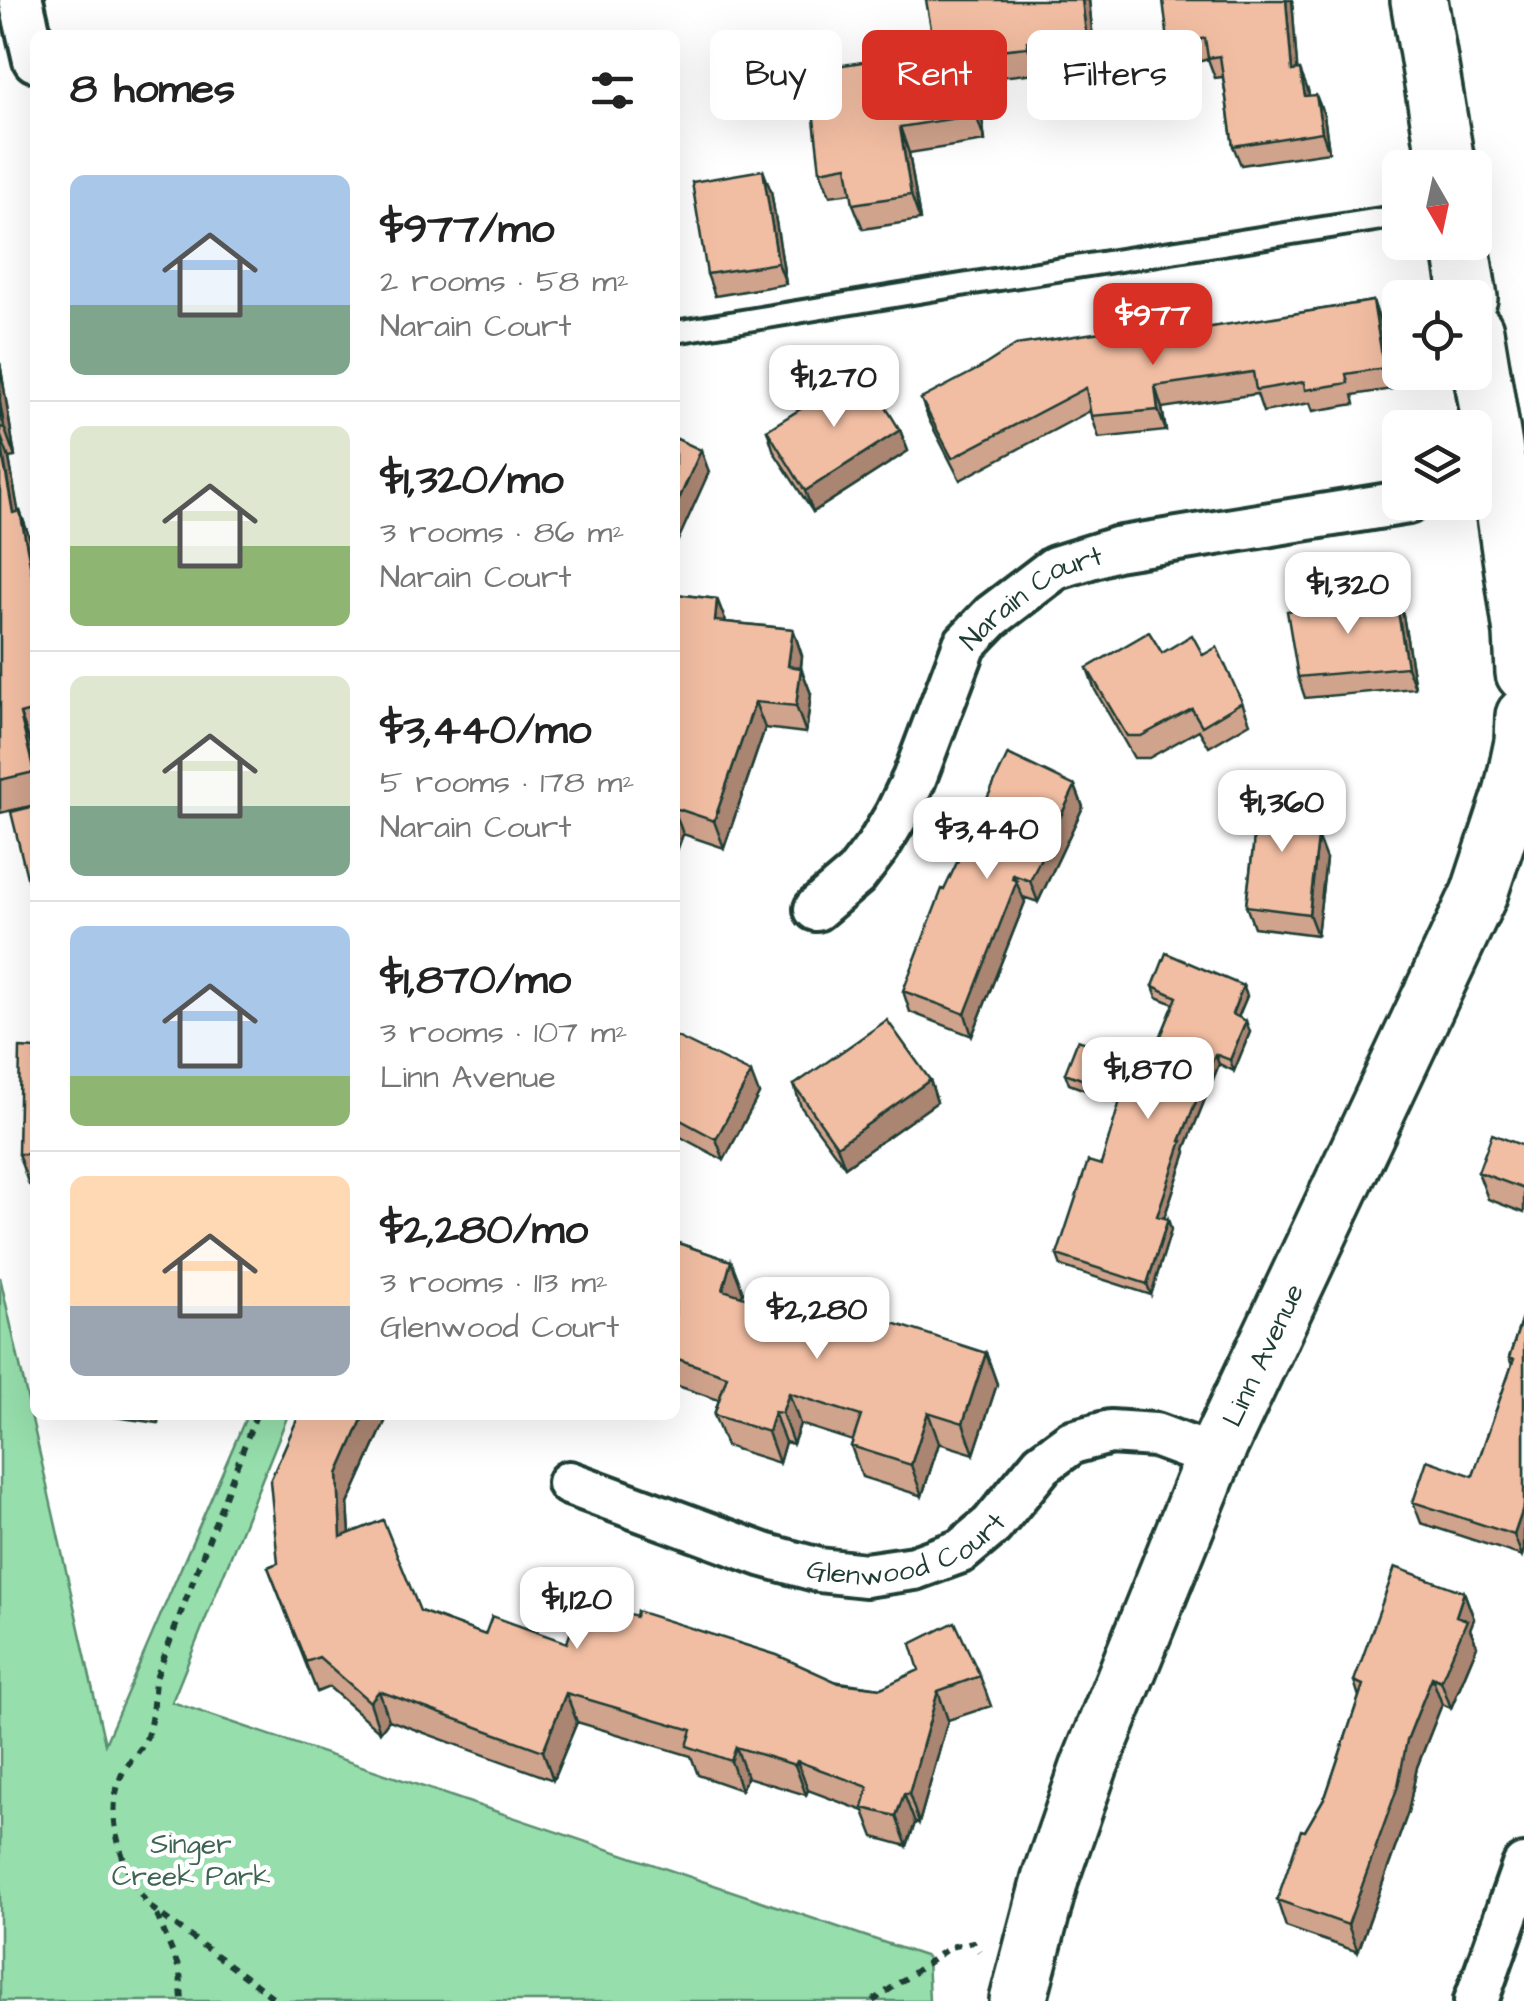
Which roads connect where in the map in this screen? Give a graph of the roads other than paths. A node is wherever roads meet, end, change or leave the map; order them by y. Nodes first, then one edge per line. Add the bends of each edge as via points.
1 (21, 0) edge
2 (1419, 0) edge
3 (30, 39) edge
4 (1445, 150) edge
5 (1382, 219) edge
6 (680, 331) edge
7 (1382, 506) edge
8 (1492, 507) edge
9 (1524, 672) edge
10 (1524, 716) edge
11 (1518, 795) edge
12 (816, 910) dead end
13 (1214, 1457) junction
14 (569, 1483) dead end
15 (1524, 1866) edge
16 (1018, 2001) edge
17 (1476, 2001) edge

1 - 3 street
2 - 4 main road
5 - 6 lane
7 - 12 street, Narain Court via 1116,550 1055,568 965,644 898,814 856,874
8 - 9 main road via 1522,633
10 - 11 main road, Linn Avenue
11 - 13 main road, Linn Avenue via 1479,894
13 - 14 street, Glenwood Court via 1154,1435 1110,1432 1072,1442 1042,1464 961,1552 914,1568 865,1574 764,1555
13 - 16 main road, Linn Avenue via 1090,1767 1051,1876
15 - 17 street

